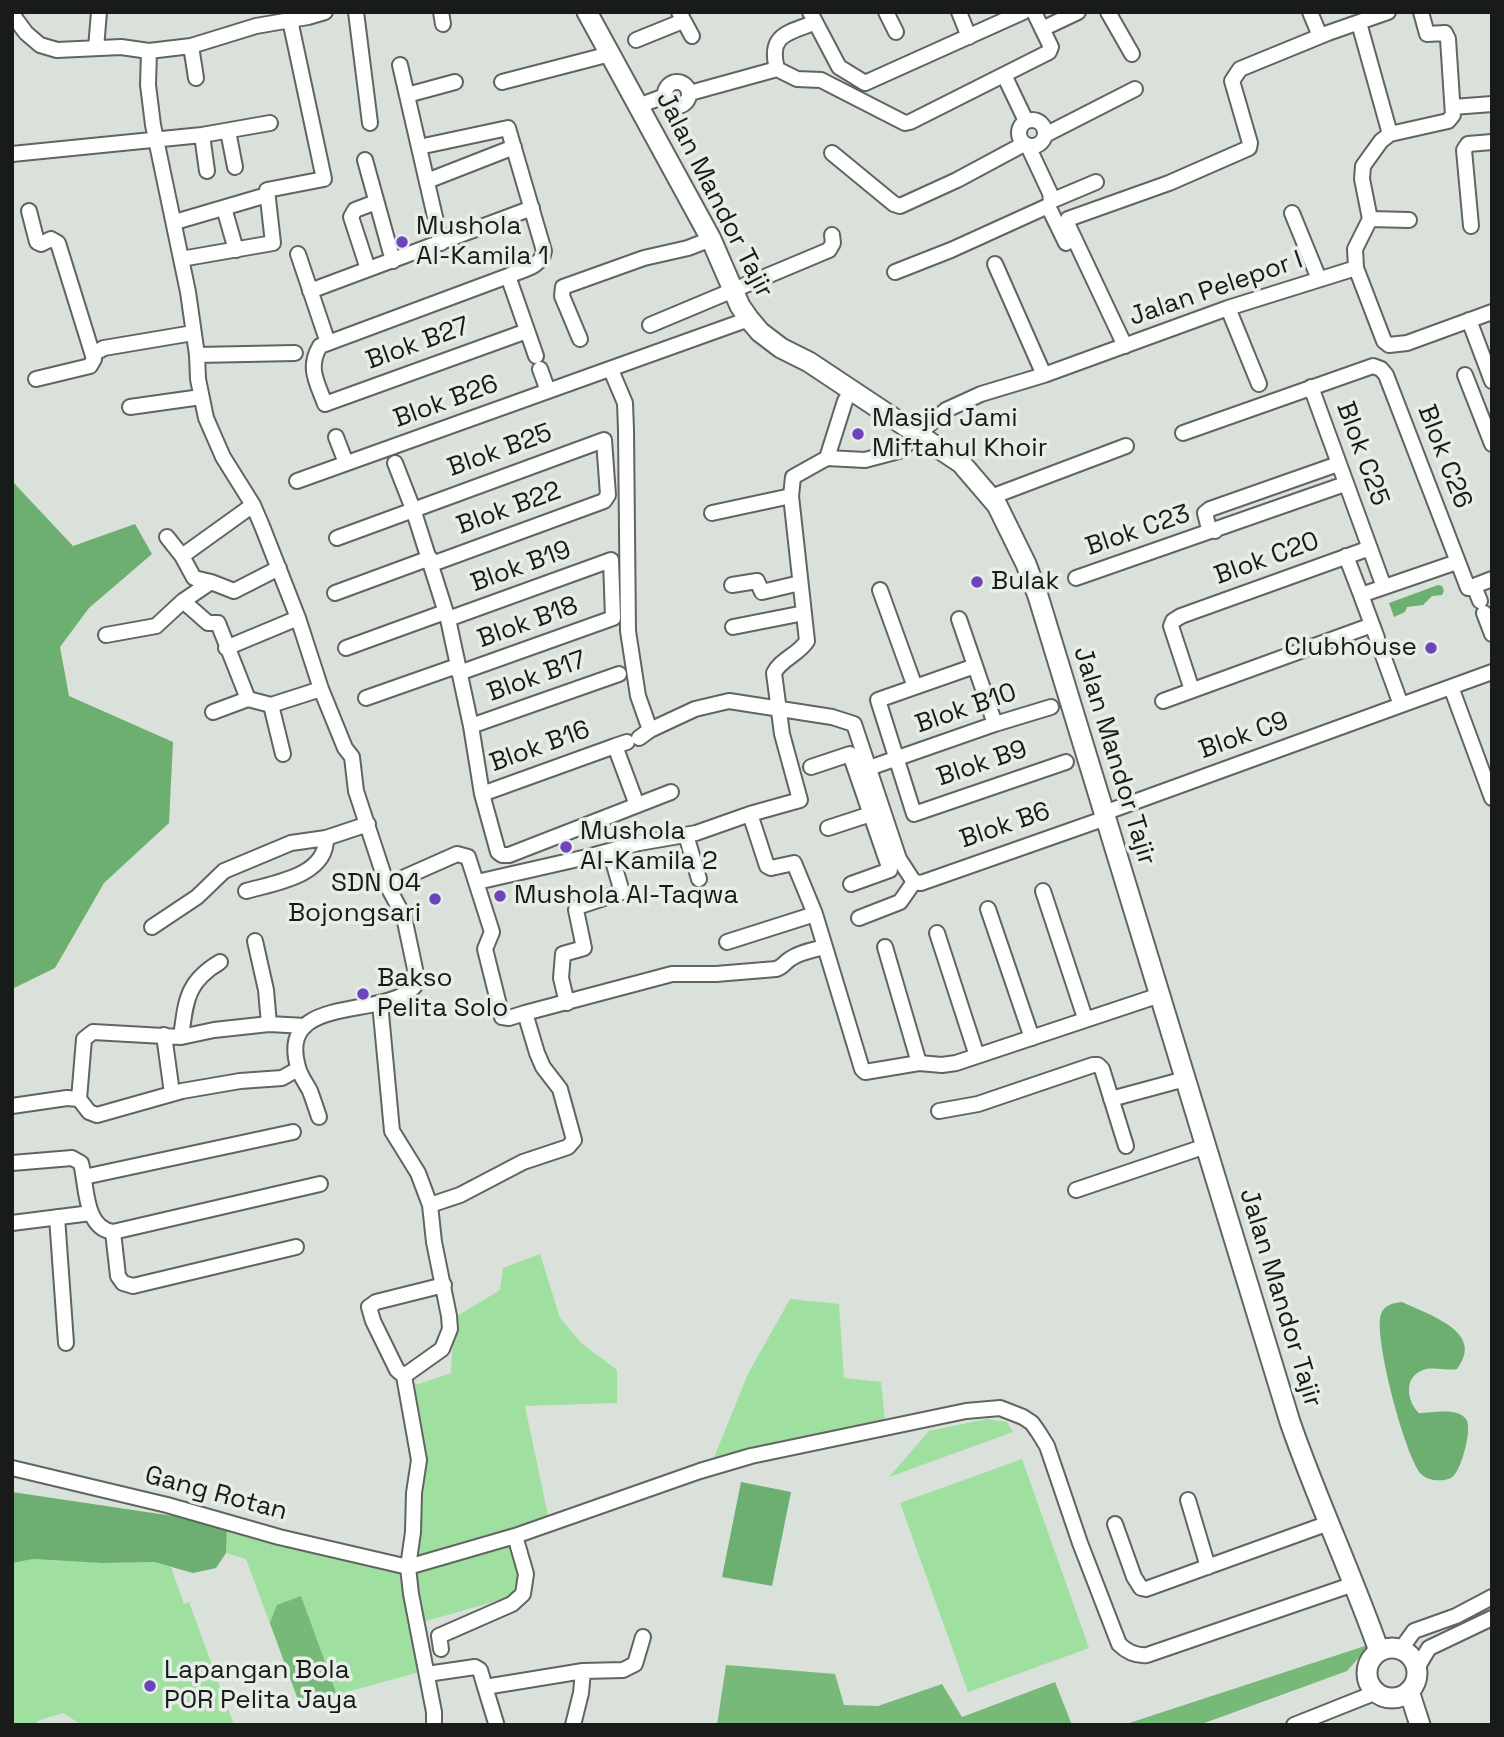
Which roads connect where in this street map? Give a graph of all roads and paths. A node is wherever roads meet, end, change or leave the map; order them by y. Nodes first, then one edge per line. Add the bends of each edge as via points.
1 (99, 12) edge
2 (325, 12) edge
3 (356, 12) edge
4 (587, 12) edge
5 (886, 12) edge
6 (959, 12) edge
7 (1023, 12) edge
8 (1034, 12) edge
9 (1078, 12) edge
10 (1108, 12) edge
11 (1310, 12) edge
12 (1388, 12) edge
13 (1421, 12) edge
14 (12, 14) edge
15 (681, 17) edge
16 (812, 18) edge
17 (254, 19) edge
18 (290, 20) junction
19 (1359, 23) junction
20 (1042, 29) junction
21 (896, 32) dead end
22 (692, 36) dead end
23 (1320, 36) junction
24 (969, 37) junction
25 (636, 40) dead end
26 (191, 46) junction
27 (96, 48) junction
28 (149, 51) junction
29 (610, 54) junction
30 (1132, 54) dead end
31 (400, 65) dead end
32 (839, 67) junction
33 (777, 69) junction
34 (1004, 75) junction
35 (196, 78) dead end
36 (821, 80) junction
37 (455, 82) dead end
38 (502, 82) dead end
39 (1135, 89) dead end
40 (407, 95) junction
41 (1492, 104) edge
42 (638, 106) junction
43 (1453, 107) junction
44 (1026, 121) junction
45 (270, 123) dead end
46 (370, 123) dead end
47 (228, 131) junction
48 (1390, 134) junction
49 (202, 135) junction
50 (1045, 135) junction
51 (156, 141) junction
52 (1492, 142) edge
53 (1026, 145) junction
54 (419, 147) junction
55 (514, 147) junction
56 (12, 153) edge
57 (832, 153) dead end
58 (365, 160) dead end
59 (235, 167) dead end
60 (207, 171) dead end
61 (427, 181) junction
62 (1096, 182) dead end
63 (267, 195) junction
64 (376, 202) junction
65 (1050, 203) junction
66 (224, 208) junction
67 (532, 208) junction
68 (29, 211) dead end
69 (1292, 213) dead end
70 (1370, 219) junction
71 (1409, 220) dead end
72 (175, 222) junction
73 (1471, 226) dead end
74 (832, 234) dead end
75 (711, 239) junction
76 (441, 243) junction
77 (236, 250) junction
78 (298, 254) dead end
79 (181, 259) junction
80 (393, 261) junction
81 (995, 264) dead end
82 (1356, 268) junction
83 (368, 269) junction
84 (895, 272) dead end
85 (508, 276) junction
86 (1319, 279) junction
87 (310, 291) junction
88 (734, 291) junction
89 (1228, 308) junction
90 (1492, 312) edge
91 (749, 319) junction
92 (1469, 320) junction
93 (650, 325) dead end
94 (527, 331) junction
95 (193, 333) junction
96 (1108, 333) dead end
97 (580, 340) dead end
98 (328, 343) junction
99 (1125, 346) junction
100 (295, 353) dead end
101 (93, 354) junction
102 (197, 355) junction
103 (611, 370) junction
104 (1044, 375) junction
105 (1465, 375) dead end
106 (36, 379) dead end
107 (1492, 381) edge
108 (1259, 384) dead end
109 (1311, 387) junction
110 (548, 391) junction
111 (851, 391) junction
112 (201, 397) junction
113 (130, 407) dead end
114 (1183, 433) dead end
115 (918, 435) junction
116 (336, 437) dead end
117 (604, 440) joint
118 (1492, 444) edge
119 (1126, 446) dead end
120 (827, 458) junction
121 (346, 463) junction
122 (395, 463) dead end
123 (1338, 464) junction
124 (297, 481) dead end
125 (1345, 484) junction
126 (791, 496) junction
127 (991, 498) junction
128 (253, 505) junction
129 (414, 509) junction
130 (712, 513) dead end
131 (1215, 531) junction
132 (167, 537) dead end
133 (337, 538) dead end
134 (1370, 548) junction
135 (182, 556) junction
136 (1346, 556) junction
137 (431, 561) junction
138 (1457, 562) junction
139 (279, 568) junction
140 (1076, 578) dead end
141 (1492, 579) edge
142 (211, 582) junction
143 (800, 583) junction
144 (732, 585) dead end
145 (1474, 586) junction
146 (1384, 587) junction
147 (880, 590) dead end
148 (335, 593) dead end
149 (1361, 595) junction
150 (183, 601) junction
151 (804, 613) junction
152 (447, 616) junction
153 (298, 618) junction
154 (613, 618) joint
155 (958, 619) dead end
156 (733, 627) dead end
157 (1492, 634) edge
158 (106, 635) dead end
159 (1377, 638) junction
160 (226, 648) junction
161 (346, 648) dead end
162 (975, 666) junction
163 (458, 670) junction
164 (1492, 672) edge
165 (619, 674) dead end
166 (915, 687) junction
167 (1451, 687) junction
168 (321, 689) junction
169 (1192, 690) junction
170 (366, 698) dead end
171 (248, 699) junction
172 (1163, 701) dead end
173 (271, 705) junction
174 (1401, 705) junction
175 (1051, 707) dead end
176 (778, 709) junction
177 (213, 712) dead end
178 (995, 724) junction
179 (471, 726) junction
180 (633, 739) junction
181 (284, 754) dead end
182 (896, 758) junction
183 (1066, 762) dead end
184 (811, 767) dead end
185 (869, 768) junction
186 (671, 792) dead end
187 (482, 794) junction
188 (1492, 799) edge
189 (637, 805) junction
190 (877, 812) junction
191 (750, 814) junction
192 (1105, 815) junction
193 (368, 824) junction
194 (828, 828) dead end
195 (686, 835) junction
196 (326, 838) junction
197 (610, 851) junction
198 (699, 879) dead end
199 (477, 882) junction
200 (918, 882) junction
201 (851, 884) dead end
202 (387, 885) junction
203 (246, 891) dead end
204 (1043, 891) dead end
205 (988, 909) dead end
206 (815, 915) junction
207 (859, 918) dead end
208 (152, 927) dead end
209 (937, 933) dead end
210 (254, 941) dead end
211 (727, 942) dead end
212 (825, 947) junction
213 (885, 947) dead end
214 (220, 962) dead end
215 (1160, 995) junction
216 (380, 1003) junction
217 (567, 1003) junction
218 (525, 1013) junction
219 (1085, 1018) junction
220 (269, 1024) junction
221 (305, 1026) junction
222 (164, 1035) junction
223 (181, 1037) junction
224 (1032, 1038) junction
225 (977, 1056) junction
226 (919, 1063) junction
227 (298, 1069) junction
228 (1185, 1079) junction
229 (172, 1094) junction
230 (79, 1099) junction
231 (1111, 1099) junction
232 (12, 1106) edge
233 (939, 1111) dead end
234 (319, 1117) dead end
235 (293, 1132) dead end
236 (1126, 1146) dead end
237 (1206, 1146) junction
238 (12, 1163) edge
239 (84, 1177) junction
240 (320, 1184) dead end
241 (1076, 1189) dead end
242 (430, 1205) junction
243 (91, 1213) junction
244 (57, 1217) junction
245 (12, 1223) edge
246 (113, 1232) junction
247 (296, 1247) dead end
248 (444, 1285) junction
249 (66, 1343) dead end
250 (404, 1376) junction
251 (12, 1468) edge
252 (1188, 1500) dead end
253 (1329, 1523) junction
254 (1115, 1524) dead end
255 (515, 1536) junction
256 (408, 1567) junction
257 (1208, 1567) junction
258 (1351, 1585) dead end
259 (1492, 1597) edge
260 (1492, 1618) edge
261 (643, 1637) dead end
262 (441, 1649) dead end
263 (1401, 1649) junction
264 (1380, 1651) junction
265 (1417, 1668) junction
266 (583, 1671) junction
267 (428, 1674) junction
268 (485, 1687) junction
269 (1409, 1691) junction
270 (1377, 1692) junction
271 (496, 1723) dead end
272 (434, 1725) edge
273 (573, 1725) edge
274 (1294, 1725) edge
275 (1420, 1725) edge

1 - 27 street
2 - 18 street
3 - 46 street
4 - 29 street, Jalan Mandor Tajir
5 - 21 street
6 - 24 street
7 - 24 street
8 - 20 street
9 - 20 street
10 - 30 street
11 - 23 street
12 - 19 street
13 - 43 street via 1427,34 1445,33 1448,39
14 - 27 street via 40,45 57,50
15 - 22 street
15 - 25 street
16 - 32 street
16 - 33 street via 783,34 776,44
17 - 18 street
17 - 26 street
18 - 63 street via 324,177 273,188
19 - 23 street
19 - 48 street
20 - 34 street via 1051,50
23 - 99 street via 1240,69 1231,81 1249,148 1068,219
24 - 32 street via 868,82
26 - 28 street
26 - 35 street
27 - 28 street
28 - 51 street via 148,85
29 - 38 street
29 - 42 street, Jalan Mandor Tajir
31 - 40 street
32 - 36 street
33 - 36 street via 797,79
33 - 42 street via 690,93 685,104 676,106 665,96
34 - 36 street via 905,123
34 - 44 street
37 - 40 street
39 - 50 street
40 - 54 street
41 - 43 street
42 - 75 street, Jalan Mandor Tajir
43 - 48 street via 1450,120
44 - 50 street via 1040,122
44 - 53 street via 1018,132
45 - 47 street
47 - 49 street
47 - 59 street
48 - 70 street via 1363,166
49 - 51 street
49 - 60 street
50 - 53 street via 1037,146
51 - 56 street
51 - 72 street
52 - 73 street via 1468,144 1464,150
53 - 57 street via 900,206
53 - 65 street
54 - 55 street via 508,128
54 - 61 street
55 - 61 street
55 - 67 street
58 - 64 street
61 - 76 street
62 - 65 street
63 - 66 street
63 - 77 street via 273,243
64 - 80 street
64 - 83 street via 355,210 351,217
65 - 84 street
65 - 96 street
66 - 72 street
66 - 77 street
67 - 76 street
67 - 85 street via 543,259
68 - 101 street via 37,242 51,239 58,243
69 - 86 street
70 - 71 street
70 - 82 street via 1355,249
72 - 79 street
74 - 88 street via 834,243 829,250
75 - 88 street, Jalan Mandor Tajir
75 - 97 street via 564,287 562,296
76 - 80 street
77 - 79 street
78 - 87 street
79 - 95 street
80 - 83 street
81 - 104 street
82 - 86 street, Jalan Pelepor I
82 - 92 street via 1389,345
83 - 87 street
85 - 94 street
85 - 98 street
86 - 89 street, Jalan Pelepor I
87 - 98 street
88 - 91 street, Jalan Mandor Tajir
88 - 93 street
89 - 99 street, Jalan Pelepor I
89 - 108 street
90 - 92 street
91 - 103 street, Blok B26
91 - 111 street, Jalan Mandor Tajir via 781,348
92 - 107 street
94 - 98 street, Blok B27 via 325,404 312,368 320,346
94 - 110 street
95 - 101 street via 104,348
95 - 102 street
99 - 104 street, Jalan Pelepor I
100 - 102 street
101 - 106 street via 90,366
102 - 112 street
103 - 110 street, Blok B26
103 - 180 street via 626,417 628,631 638,696
104 - 115 street, Jalan Pelepor I via 962,402
105 - 118 street
109 - 114 street, Blok C25
109 - 123 street, Blok C25
109 - 138 street, Blok C26 via 1373,366 1381,369
110 - 121 street, Blok B26
111 - 115 street, Jalan Mandor Tajir
111 - 120 street
112 - 113 street
112 - 128 street via 212,434
115 - 120 street, Jalan Pelepor I via 899,451 865,460
115 - 127 street, Jalan Mandor Tajir via 961,463
116 - 121 street
117 - 129 street, Blok B25
117 - 137 street, Blok B22 via 608,495 604,501
119 - 127 street
120 - 126 street via 793,477
121 - 124 street, Blok B26
122 - 129 street
123 - 125 street, Blok C25
123 - 131 street, Blok C23 via 1210,509 1205,513 1207,523
125 - 131 street, Blok C23
125 - 134 street, Blok C25
126 - 130 street
126 - 143 street
127 - 192 street, Jalan Mandor Tajir via 1017,544 1038,596
128 - 135 street
128 - 139 street
129 - 133 street, Blok B25
129 - 137 street
131 - 140 street, Blok C23
132 - 135 street
134 - 136 street, Blok C20
134 - 146 street, Blok C25
135 - 142 street via 194,578
136 - 149 street
136 - 169 street, Blok C20 via 1173,621
137 - 148 street, Blok B22
137 - 152 street
138 - 145 street, Blok C26 via 1468,588
138 - 146 street
139 - 142 street via 234,591
139 - 153 street
141 - 145 street
142 - 150 street
143 - 144 street via 762,592 757,581
143 - 151 street
145 - 157 street
146 - 149 street
147 - 166 street
149 - 159 street
150 - 158 street via 156,626
150 - 160 street via 208,623 218,623
151 - 156 street
151 - 176 street via 807,641 774,673
152 - 154 street, Blok B19 via 611,560
152 - 161 street, Blok B19
152 - 163 street
153 - 160 street
153 - 168 street
154 - 163 street, Blok B18
155 - 162 street
159 - 169 street
159 - 174 street
160 - 171 street
162 - 166 street
162 - 178 street
163 - 170 street, Blok B18
163 - 179 street
164 - 167 street, Blok C9
165 - 179 street, Blok B17
166 - 182 street via 878,699
167 - 174 street, Blok C9
167 - 188 street
168 - 173 street
168 - 193 street via 352,757 356,791
169 - 172 street
171 - 173 street
171 - 177 street
173 - 181 street
174 - 192 street, Blok C9
175 - 178 street, Blok B10
176 - 180 street, Blok B16 via 729,701 695,709
176 - 185 street, Blok B16 via 854,724
176 - 191 street via 800,800
178 - 182 street, Blok B10
179 - 187 street
180 - 187 street, Blok B16
180 - 189 street
182 - 183 street, Blok B9 via 914,814
182 - 185 street, Blok B10
184 - 190 street via 850,754
185 - 190 street
186 - 189 street
187 - 189 street via 502,855
190 - 194 street
190 - 200 street via 899,859
190 - 201 street via 890,870
191 - 195 street
191 - 206 street via 767,866 794,863
192 - 200 street, Blok B6
192 - 215 street, Jalan Mandor Tajir
193 - 196 street
193 - 202 street
195 - 197 street
195 - 198 street
196 - 203 street via 323,857 315,865 299,875
196 - 208 street via 290,843 224,871 197,897
197 - 199 street
197 - 217 street via 622,892 576,910 584,948 563,954 561,978
199 - 202 street via 468,857 457,854
199 - 218 street via 492,932 485,949 502,1017
200 - 207 street via 900,902
202 - 216 street via 404,918 415,969 409,992
204 - 219 street
205 - 224 street
206 - 211 street
206 - 212 street
209 - 225 street
210 - 220 street
212 - 217 street via 805,951 776,969 672,974
212 - 226 street via 862,1069 869,1073
213 - 226 street
214 - 223 street via 206,970 190,991
215 - 219 street
215 - 228 street, Jalan Mandor Tajir
216 - 221 street via 321,1015
216 - 242 street via 392,1131 418,1173
217 - 218 street
218 - 242 street via 543,1067 561,1089 574,1140 568,1147 523,1162 460,1195
219 - 224 street
220 - 221 street
220 - 223 street
221 - 227 street via 295,1049
222 - 223 street
222 - 229 street
222 - 230 street via 87,1035
224 - 225 street
225 - 226 street via 942,1065
227 - 229 street via 282,1078
227 - 234 street
228 - 231 street
228 - 237 street, Jalan Mandor Tajir
229 - 230 street via 97,1115
230 - 232 street
231 - 233 street via 1102,1069 1093,1065 978,1104
231 - 236 street
235 - 239 street
237 - 241 street
237 - 253 street, Jalan Mandor Tajir via 1290,1422
238 - 239 street via 72,1158 81,1163
239 - 243 street
240 - 246 street
242 - 248 street
243 - 244 street
243 - 246 street via 97,1225
244 - 245 street
244 - 249 street
246 - 247 street via 118,1276 133,1286
248 - 250 street via 450,1329 446,1340 442,1349
248 - 250 street via 369,1307 397,1370
250 - 256 street via 419,1460
251 - 256 street, Gang Rotan
252 - 257 street
253 - 257 street
253 - 264 street, Jalan Mandor Tajir
254 - 257 street via 1141,1588
255 - 256 street, Gang Rotan
255 - 258 street, Gang Rotan via 700,1471 786,1448 966,1410 1000,1408 1032,1423 1047,1446 1080,1543 1125,1650 1147,1655
255 - 262 street via 526,1574 523,1594 512,1604 439,1636
256 - 267 street
259 - 263 street via 1414,1631
260 - 265 street via 1429,1648
261 - 266 street via 630,1668
263 - 264 street
263 - 265 street
264 - 270 street via 1370,1661 1367,1673
265 - 269 street via 1415,1685
266 - 268 street
266 - 273 street
267 - 268 street via 475,1667
267 - 272 street
268 - 271 street
269 - 270 street via 1393,1698
269 - 275 street
270 - 274 street

